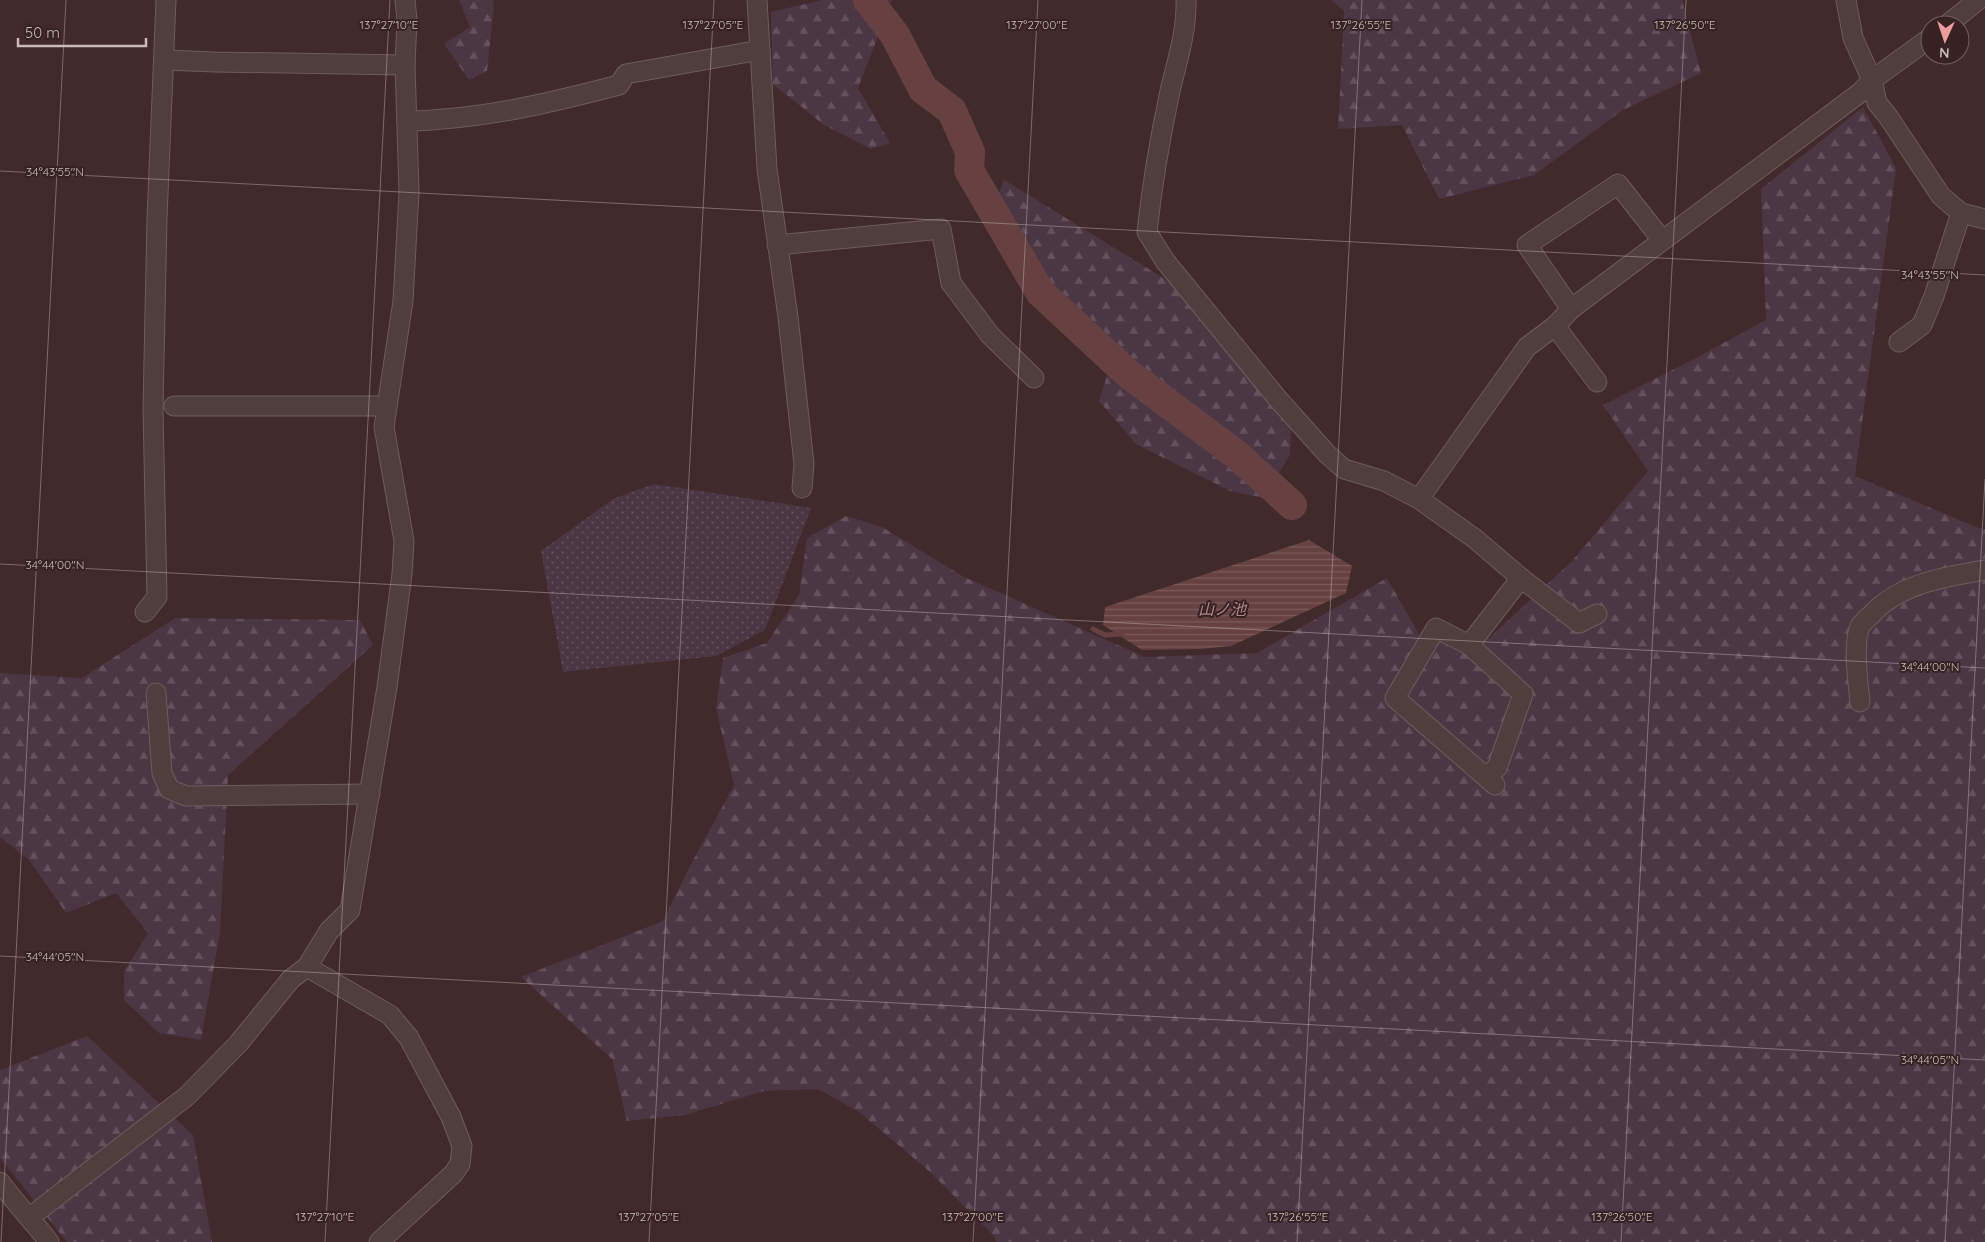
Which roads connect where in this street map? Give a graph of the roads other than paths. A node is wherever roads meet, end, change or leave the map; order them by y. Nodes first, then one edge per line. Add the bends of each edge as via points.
1 (166, 0) edge
2 (405, 0) edge
3 (756, 0) edge
4 (1186, 0) edge
5 (1846, 0) edge
6 (1978, 0) edge
7 (1959, 15) edge
8 (1920, 45) edge
9 (760, 50) junction
10 (164, 60) junction
11 (405, 65) junction
12 (1872, 80) junction
13 (407, 121) junction
14 (1985, 205) edge
15 (1961, 212) junction
16 (1985, 219) edge
17 (1662, 240) junction
18 (777, 245) junction
19 (1572, 309) junction
20 (1555, 326) junction
21 (1899, 342) dead end
22 (1034, 378) dead end
23 (1596, 382) dead end
24 (174, 406) dead end
25 (387, 406) junction
26 (802, 488) dead end
27 (1419, 499) junction
28 (1985, 570) edge
29 (1521, 578) junction
30 (145, 612) dead end
31 (1597, 614) dead end
32 (1469, 645) junction
33 (156, 693) dead end
34 (1860, 702) dead end
35 (370, 794) junction
36 (307, 967) junction
37 (0, 1182) edge
38 (30, 1217) junction
39 (48, 1242) edge
40 (378, 1242) edge

1 - 10 street
2 - 11 street
3 - 9 street
4 - 27 street via 1184,30 1170,92 1147,232 1165,261 1328,454 1344,469 1384,481
5 - 12 street via 1853,38
6 - 7 street
8 - 12 street
9 - 13 street via 626,74 619,85 498,112
9 - 18 street via 766,169
10 - 11 street
10 - 30 street via 153,409 158,597
11 - 13 street
12 - 15 street via 1877,103 1941,196
12 - 17 street via 1861,92
13 - 25 street via 409,192 403,301
14 - 15 street
15 - 16 street
15 - 21 street via 1922,325
17 - 19 street
17 - 19 street via 1618,184 1527,245
18 - 22 street via 941,230 950,282 990,335
18 - 26 street via 804,464
19 - 20 street
20 - 23 street
20 - 27 street via 1527,347
24 - 25 street
25 - 35 street via 384,427 404,541
27 - 29 street via 1474,538
28 - 34 street via 1941,578 1906,590 1879,606 1861,626 1856,648
29 - 31 street via 1579,623
29 - 32 street
32 - 32 street via 1523,694 1490,780 1395,698 1436,628
33 - 35 street via 162,773 169,789 186,796
35 - 36 street via 350,910 329,931
36 - 38 street via 291,980 238,1044 187,1096
36 - 40 street via 390,1015 409,1038 451,1117 462,1146 460,1164 453,1174
37 - 38 street
38 - 39 street

